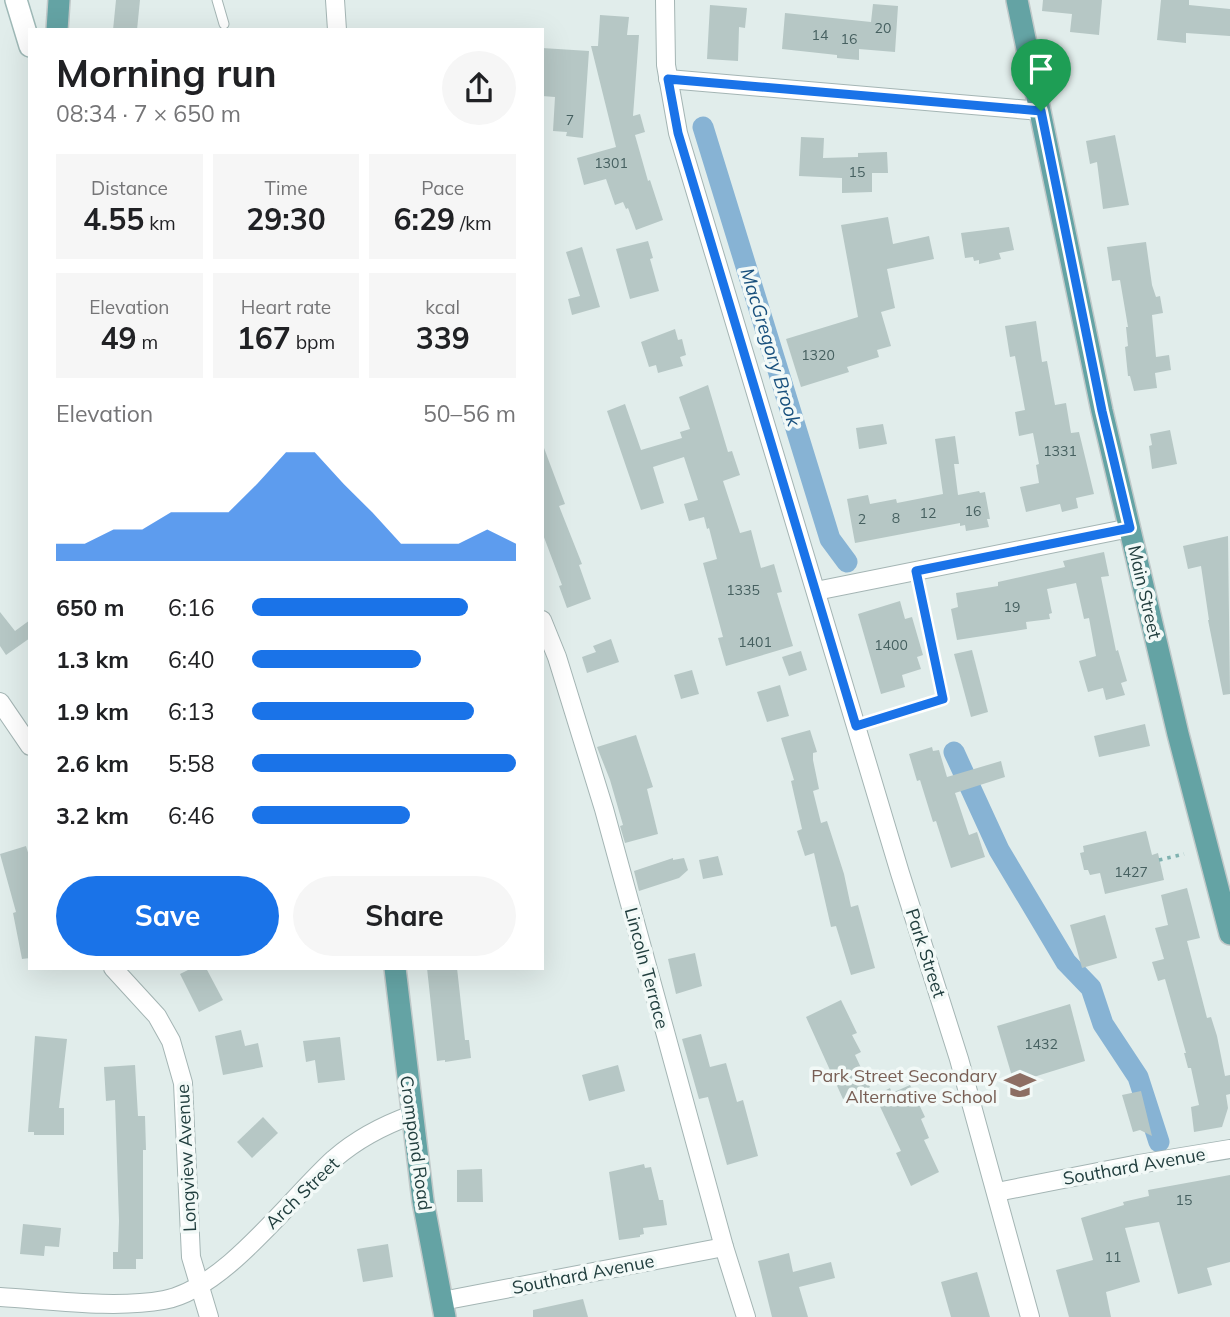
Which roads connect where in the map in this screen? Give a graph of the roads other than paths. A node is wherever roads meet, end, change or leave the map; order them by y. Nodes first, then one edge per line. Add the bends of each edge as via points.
1 (16, 0) edge
2 (59, 0) edge
3 (217, 0) edge
4 (335, 0) edge
5 (665, 0) edge
6 (1017, 0) edge
7 (224, 24) dead end
8 (57, 28) edge
9 (337, 28) edge
10 (28, 39) edge
11 (668, 79) junction
12 (1041, 111) junction
13 (1130, 528) junction
14 (916, 571) junction
15 (816, 591) junction
16 (544, 625) edge
17 (0, 702) edge
18 (856, 726) junction
19 (28, 743) edge
20 (1230, 934) edge
21 (116, 970) edge
22 (395, 970) edge
23 (412, 1115) junction
24 (1230, 1149) edge
25 (997, 1192) junction
26 (724, 1247) junction
27 (200, 1284) junction
28 (0, 1297) edge
29 (444, 1309) edge
30 (209, 1317) edge
31 (746, 1317) edge
32 (1030, 1317) edge

1 - 10 street
2 - 8 main road
3 - 7 lane
4 - 9 street
5 - 11 street
6 - 12 main road, Main Street
11 - 12 street
11 - 15 street, Park Street via 678,133
12 - 13 main road, Main Street
13 - 14 street
13 - 20 main road, Main Street
14 - 15 street
14 - 18 lane via 943,699
15 - 18 street, Park Street
16 - 26 street, Lincoln Terrace via 604,809
17 - 19 street
18 - 25 street, Park Street
21 - 27 street, Longview Avenue via 157,1016 171,1041 183,1083 191,1257
22 - 23 main road, Crompond Road
23 - 27 street, Arch Street via 384,1125 336,1158 222,1271
23 - 29 main road, Crompond Road
24 - 25 street, Southard Avenue
25 - 32 street, Park Street
26 - 29 street, Southard Avenue
26 - 31 street, Lincoln Terrace
27 - 28 street, Arch Street via 166,1300 129,1304
27 - 30 street, Longview Avenue

